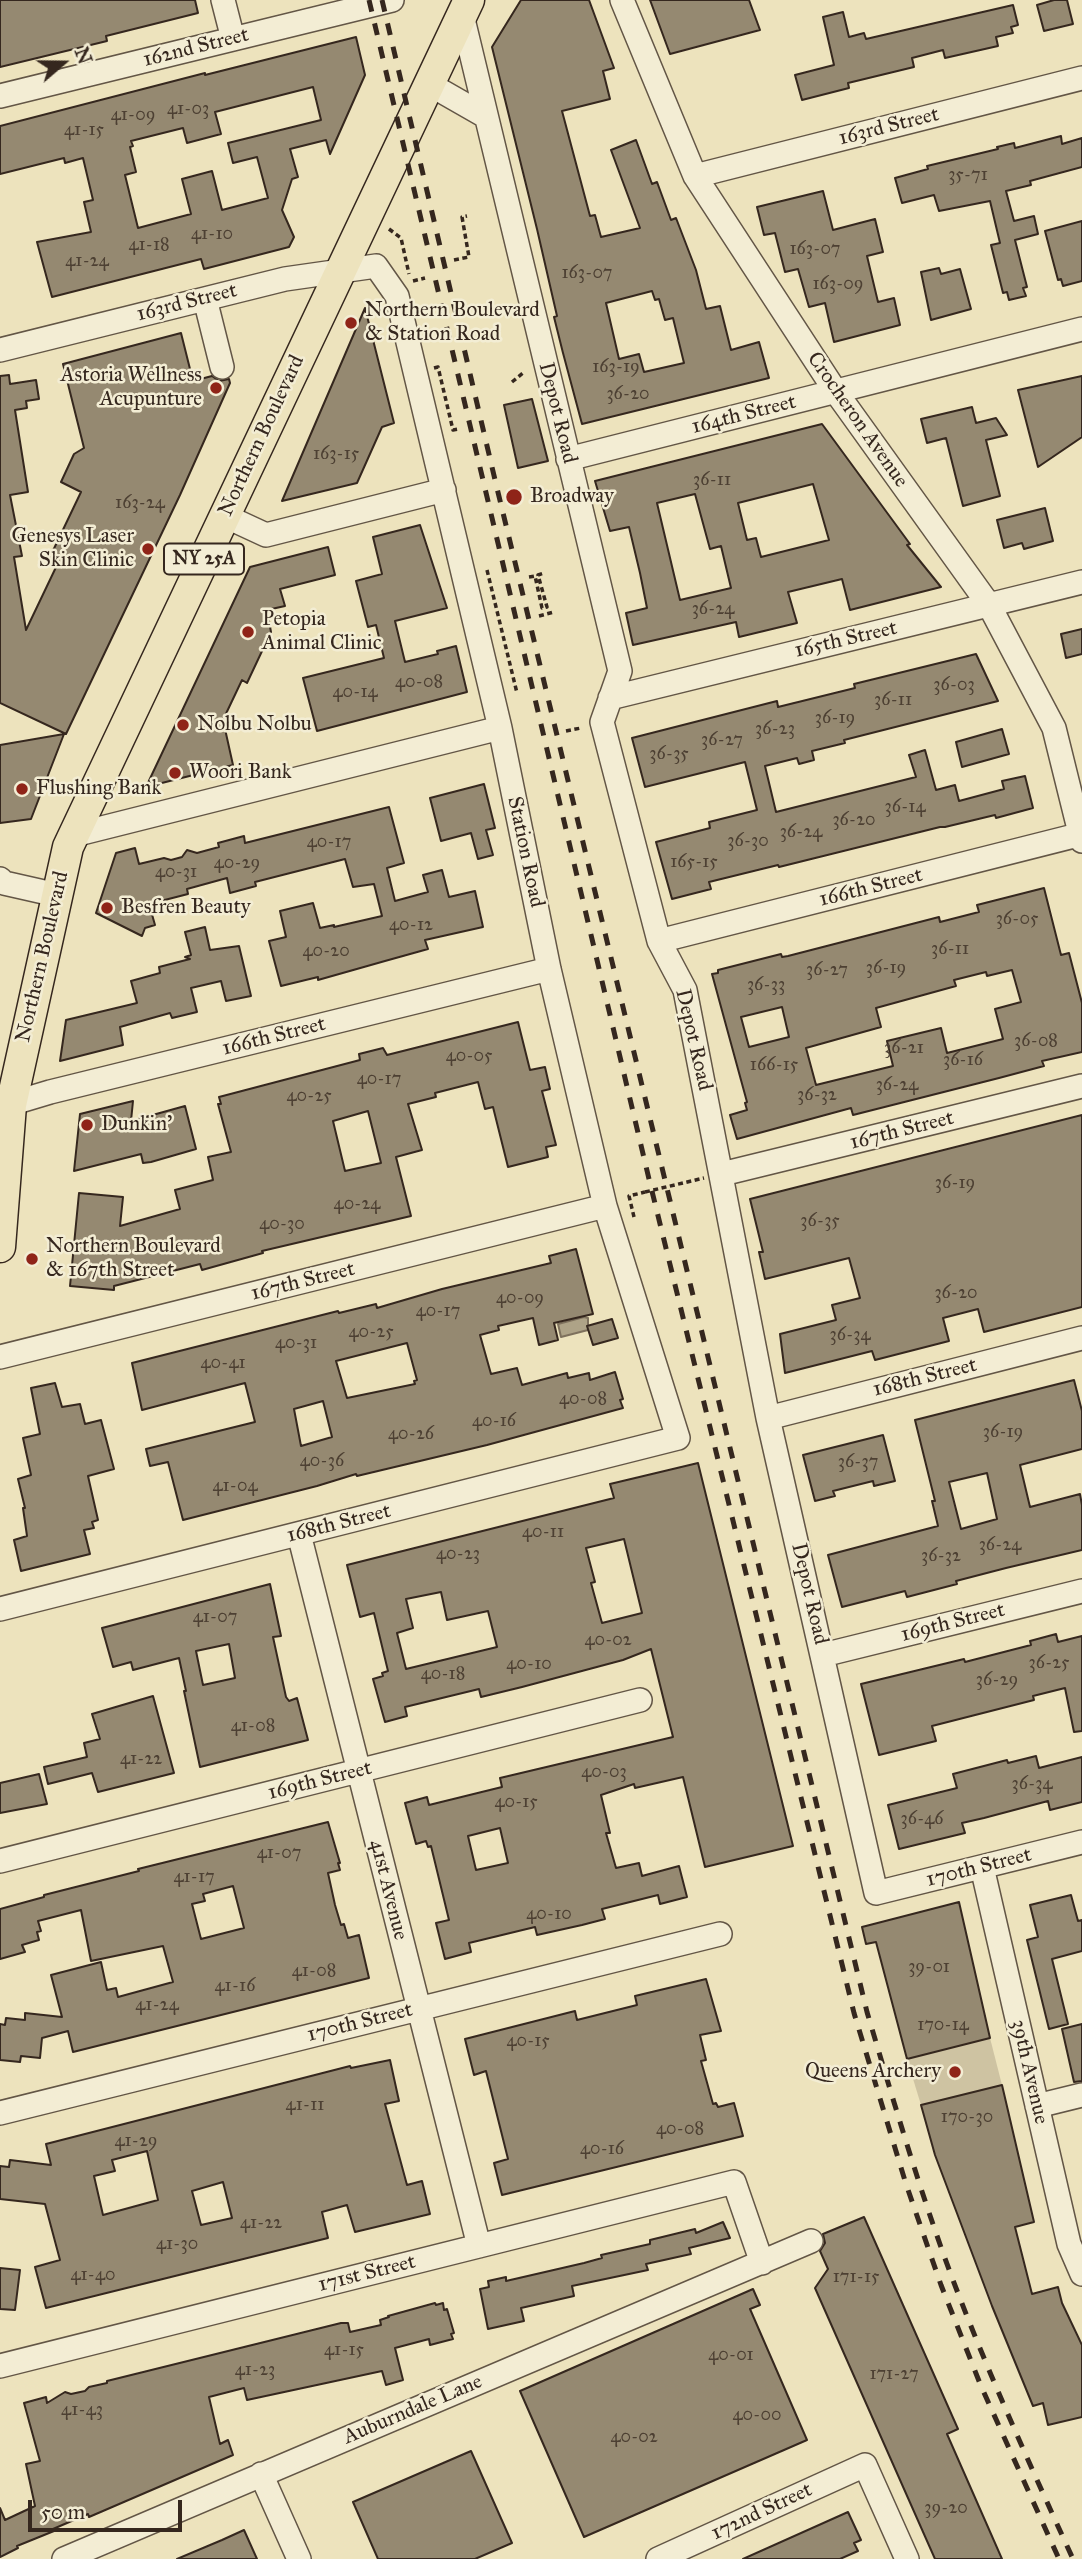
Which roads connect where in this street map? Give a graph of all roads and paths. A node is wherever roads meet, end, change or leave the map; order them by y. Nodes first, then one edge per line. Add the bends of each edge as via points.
1 (223, 0) edge
2 (392, 0) edge
3 (622, 0) edge
4 (465, 7) edge
5 (233, 39) junction
6 (1082, 78) edge
7 (429, 85) junction
8 (0, 96) edge
9 (485, 116) junction
10 (695, 176) junction
11 (467, 216) dead end
12 (388, 229) dead end
13 (454, 260) dead end
14 (376, 266) joint
15 (340, 271) junction
16 (425, 278) dead end
17 (205, 299) junction
18 (1082, 330) edge
19 (0, 350) edge
20 (222, 367) dead end
21 (523, 373) dead end
22 (512, 382) dead end
23 (836, 392) junction
24 (568, 459) junction
25 (444, 491) junction
26 (225, 516) junction
27 (544, 573) dead end
28 (529, 577) dead end
29 (1082, 582) edge
30 (989, 605) junction
31 (554, 612) dead end
32 (539, 616) dead end
33 (610, 698) junction
34 (590, 726) dead end
35 (500, 728) junction
36 (566, 732) dead end
37 (1081, 837) edge
38 (71, 841) junction
39 (0, 879) edge
40 (57, 895) junction
41 (660, 941) junction
42 (549, 969) junction
43 (1082, 1086) edge
44 (4, 1100) edge
45 (713, 1176) junction
46 (605, 1206) junction
47 (634, 1217) dead end
48 (0, 1247) edge
49 (1082, 1338) edge
50 (0, 1357) edge
51 (768, 1418) junction
52 (678, 1438) joint
53 (299, 1535) junction
54 (1082, 1591) edge
55 (0, 1609) edge
56 (823, 1655) junction
57 (640, 1700) dead end
58 (358, 1771) junction
59 (1082, 1842) edge
60 (0, 1861) edge
61 (982, 1867) junction
62 (876, 1892) joint
63 (720, 1934) dead end
64 (418, 2008) junction
65 (1082, 2095) edge
66 (1037, 2106) junction
67 (0, 2113) edge
68 (811, 2241) dead end
69 (478, 2246) junction
70 (762, 2263) junction
71 (1082, 2274) edge
72 (0, 2366) edge
73 (261, 2474) junction
74 (664, 2558) edge
75 (64, 2559) edge
76 (299, 2559) edge
77 (907, 2559) edge

1 - 5 street
2 - 5 street, 162nd Street
3 - 10 street, Crocheron Avenue
4 - 7 main road, Northern Boulevard / NY 25A
4 - 9 street, Depot Road
5 - 8 street, 162nd Street
6 - 10 street, 163rd Street
7 - 9 street
7 - 15 main road, Northern Boulevard / NY 25A
9 - 24 street, Depot Road
10 - 23 street, Crocheron Avenue
11 - 13 path via 462,218 469,257
12 - 16 path via 401,238 410,281
14 - 15 street, 163rd Street
14 - 25 street, Station Road via 397,296
15 - 17 street, 163rd Street
15 - 26 main road, Northern Boulevard / NY 25A
17 - 19 street, 163rd Street
17 - 20 street
18 - 23 street, 164th Street
21 - 22 path
23 - 24 street, 164th Street
23 - 30 street, Crocheron Avenue
24 - 33 street, Depot Road via 620,671
25 - 26 street via 266,535
25 - 35 street, Station Road
26 - 38 main road, Northern Boulevard / NY 25A
27 - 28 path via 538,575 547,607 542,608 535,576
29 - 30 street, 165th Street
30 - 33 street, 165th Street
30 - 37 street, Crocheron Avenue via 1054,728
31 - 32 path
33 - 41 street, Depot Road via 602,722
34 - 36 path
35 - 38 street
35 - 42 street, Station Road
37 - 41 street, 166th Street
38 - 40 main road, Northern Boulevard
39 - 40 street
40 - 44 main road, Northern Boulevard
41 - 45 street, Depot Road via 685,990
42 - 44 street, 166th Street
42 - 46 street, Station Road
43 - 45 street, 167th Street
44 - 48 main road, Northern Boulevard
45 - 47 path, bridge via 629,1196
45 - 51 street, Depot Road
46 - 50 street, 167th Street
46 - 52 street, Station Road
49 - 51 street, 168th Street
51 - 56 street, Depot Road
52 - 53 street, 168th Street
53 - 55 street, 168th Street
53 - 58 street, 41st Avenue
54 - 56 street, 169th Street
56 - 62 street, Depot Road
57 - 58 street, 169th Street
58 - 60 street, 169th Street
58 - 64 street, 41st Avenue
59 - 61 street, 170th Street
61 - 62 street, 170th Street
61 - 66 street, 39th Avenue
63 - 64 street, 170th Street
64 - 67 street, 170th Street
64 - 69 street, 41st Avenue
65 - 66 street
66 - 71 street, 39th Avenue via 1069,2244
68 - 70 street, Auburndale Lane
69 - 70 street, 171st Street via 734,2182
69 - 72 street, 171st Street
70 - 73 street, Auburndale Lane
73 - 75 street, Auburndale Lane
73 - 76 street
74 - 77 street, 172nd Street via 865,2465

